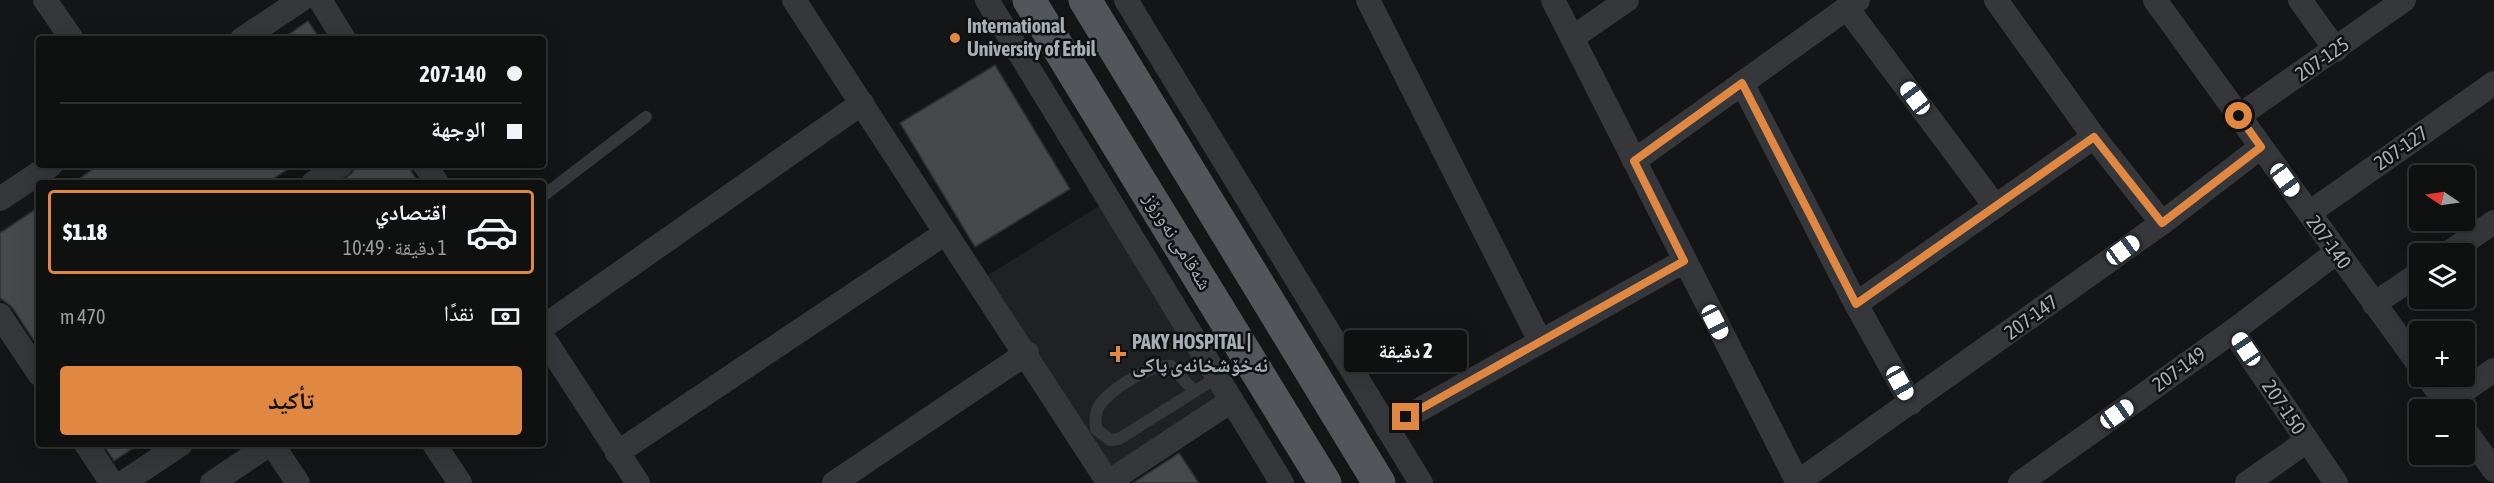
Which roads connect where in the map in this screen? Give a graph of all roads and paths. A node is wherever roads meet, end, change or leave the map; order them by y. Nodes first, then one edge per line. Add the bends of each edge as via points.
1 (45, 0) edge
2 (301, 0) edge
3 (320, 0) edge
4 (794, 0) edge
5 (987, 0) edge
6 (1029, 0) edge
7 (1085, 0) edge
8 (1126, 0) edge
9 (1368, 0) edge
10 (1553, 0) edge
11 (1627, 0) edge
12 (1996, 0) edge
13 (2155, 0) edge
14 (2300, 0) edge
15 (2404, 0) edge
16 (1853, 4) edge
17 (70, 36) edge
18 (247, 36) edge
19 (342, 36) edge
20 (1572, 38) junction
21 (2336, 50) junction
22 (1121, 62) junction
23 (1078, 80) junction
24 (1742, 83) junction
25 (2494, 84) edge
26 (1139, 92) junction
27 (862, 103) junction
28 (2239, 116) junction
29 (646, 117) dead end
30 (1101, 118) junction
31 (2094, 137) junction
32 (2261, 147) junction
33 (1634, 161) junction
34 (46, 168) edge
35 (336, 168) edge
36 (318, 180) edge
37 (546, 194) edge
38 (1, 196) edge
39 (1995, 206) junction
40 (2308, 213) junction
41 (2494, 222) edge
42 (2162, 223) junction
43 (944, 234) junction
44 (2463, 243) edge
45 (2337, 252) junction
46 (1684, 261) junction
47 (2409, 280) edge
48 (1856, 304) junction
49 (2374, 304) junction
50 (0, 315) edge
51 (546, 325) edge
52 (2234, 331) junction
53 (1540, 341) junction
54 (546, 342) edge
55 (2409, 351) edge
56 (1027, 353) junction
57 (1250, 358) junction
58 (36, 366) edge
59 (2494, 370) edge
60 (1216, 378) junction
61 (1194, 391) junction
62 (2457, 399) edge
63 (1231, 401) junction
64 (1911, 403) junction
65 (1387, 428) junction
66 (2307, 441) junction
67 (2475, 444) edge
68 (88, 447) edge
69 (177, 447) edge
70 (266, 447) edge
71 (273, 447) edge
72 (436, 447) edge
73 (617, 453) junction
74 (2494, 470) edge
75 (1107, 482) edge
76 (112, 483) edge
77 (123, 483) edge
78 (212, 483) edge
79 (298, 483) edge
80 (460, 483) edge
81 (638, 483) edge
82 (834, 483) edge
83 (1282, 483) edge
84 (1325, 483) edge
85 (1379, 483) edge
86 (1421, 483) edge
87 (1798, 483) edge
88 (2020, 483) edge
89 (2247, 483) edge
90 (2336, 483) edge

1 - 17 street
2 - 18 street
3 - 19 street
4 - 27 street
5 - 60 street
6 - 23 main road, شەقامی نەورۆز
7 - 22 main road
8 - 65 street
9 - 53 street
10 - 20 street
11 - 20 street
12 - 31 street
13 - 28 street, 207-140
14 - 21 street
15 - 21 street, 207-125
16 - 24 street
16 - 39 street
20 - 33 street
21 - 28 street, 207-125
22 - 23 main road via 1097,79
22 - 26 main road
23 - 30 main road, شەقامی نەورۆز
24 - 33 street
24 - 48 street
25 - 40 street, 207-127
26 - 30 main road via 1116,99
26 - 85 main road
27 - 43 street
27 - 51 street
28 - 32 street, 207-140
29 - 37 lane
30 - 57 main road, شەقامی نەورۆز
31 - 39 street
31 - 42 street
32 - 40 street, 207-140
32 - 42 street, 207-147
33 - 46 street
34 - 38 street
35 - 36 street
39 - 48 street
40 - 45 street, 207-140
41 - 44 street
42 - 64 street, 207-147
43 - 56 street
43 - 73 street
45 - 49 street, 207-140
45 - 52 street, 207-149
46 - 53 street
46 - 87 street
47 - 49 street
48 - 64 street
49 - 55 street, 207-140
50 - 58 street
52 - 66 street, 207-150
52 - 88 street, 207-149
53 - 65 street
54 - 73 street
56 - 75 street
56 - 82 street
57 - 60 street
57 - 84 main road, شەقامی نەورۆز
59 - 62 street
60 - 61 lane
60 - 63 street
61 - 61 lane via 1171,366 1153,367 1107,396 1098,408 1096,429 1110,440 1119,439
63 - 75 street
63 - 83 street
64 - 87 street, 207-147
65 - 86 street
66 - 89 street
66 - 90 street, 207-150
67 - 74 street
68 - 76 street
69 - 77 street
70 - 78 street
71 - 79 street
72 - 80 street
73 - 81 street

